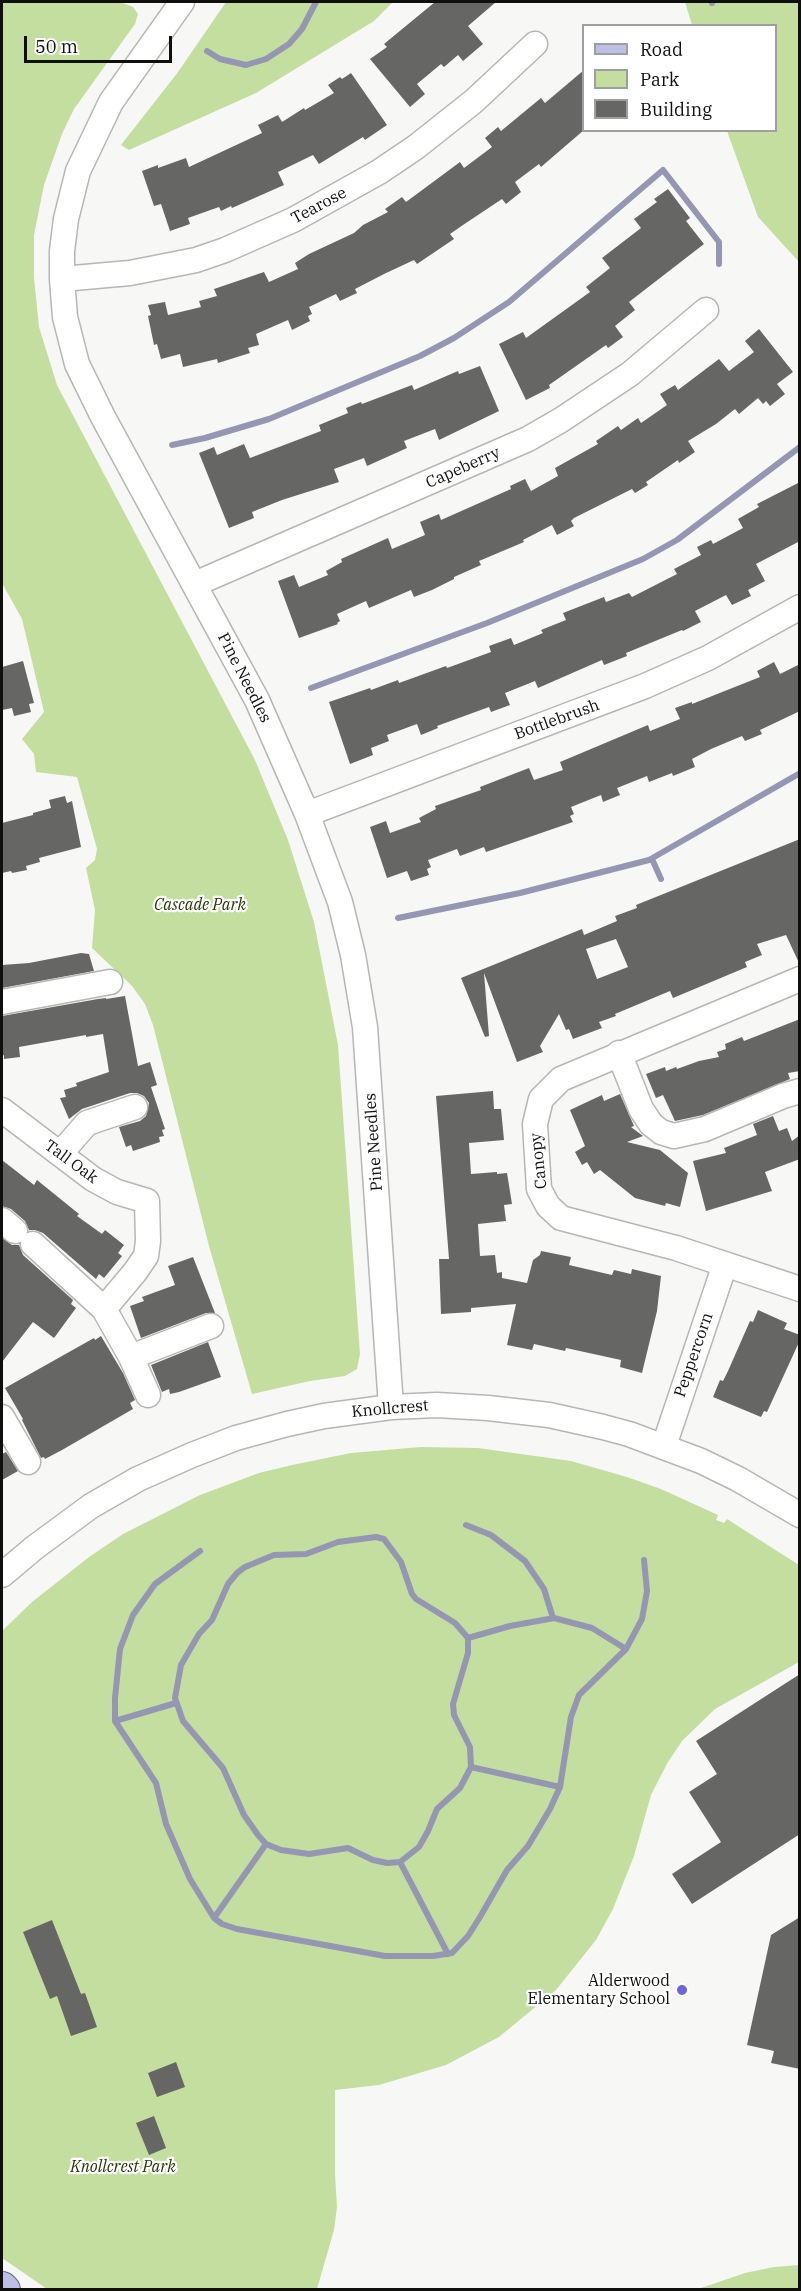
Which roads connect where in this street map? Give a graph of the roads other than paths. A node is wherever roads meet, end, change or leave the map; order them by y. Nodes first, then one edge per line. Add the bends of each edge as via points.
1 (176, 3) edge
2 (535, 44) dead end
3 (62, 279) junction
4 (706, 310) dead end
5 (195, 584) junction
6 (800, 607) edge
7 (307, 814) junction
8 (800, 979) edge
9 (110, 982) dead end
10 (2, 1002) edge
11 (619, 1053) junction
12 (800, 1091) edge
13 (135, 1107) dead end
14 (2, 1110) edge
15 (60, 1154) junction
16 (16, 1232) edge
17 (725, 1264) junction
18 (800, 1289) edge
19 (104, 1309) junction
20 (211, 1326) dead end
21 (131, 1357) junction
22 (148, 1395) dead end
23 (391, 1407) junction
24 (2, 1417) edge
25 (664, 1446) junction
26 (28, 1462) dead end
27 (800, 1515) edge
28 (2, 1575) edge

1 - 3 street, Pine Needles via 111,102 78,171 66,219
2 - 3 street, Tearose via 474,101 416,147 293,220 196,260 130,273
3 - 5 street, Pine Needles via 67,325 77,364
4 - 5 street, Capeberry via 630,375 528,439
5 - 7 street, Pine Needles via 257,700
6 - 7 street, Bottlebrush via 708,658 645,686
7 - 23 street, Pine Needles via 340,902 362,1000
8 - 11 street, Canopy
9 - 10 street
11 - 12 street via 641,1110 661,1132 674,1136 705,1129
11 - 17 street, Canopy via 561,1079 541,1099 535,1124 542,1196 554,1213 568,1222
13 - 15 street via 87,1123
14 - 15 street, Tall Oak
15 - 19 street, Tall Oak via 117,1192 147,1201 146,1256
16 - 19 street
17 - 18 street, Canopy
17 - 25 street, Peppercorn
19 - 21 street
20 - 21 street
21 - 22 street
23 - 25 street, Knollcrest via 437,1405 522,1411 603,1427
23 - 28 street, Knollcrest via 287,1424 183,1459 91,1506
24 - 26 street
25 - 27 street, Knollcrest via 720,1469

